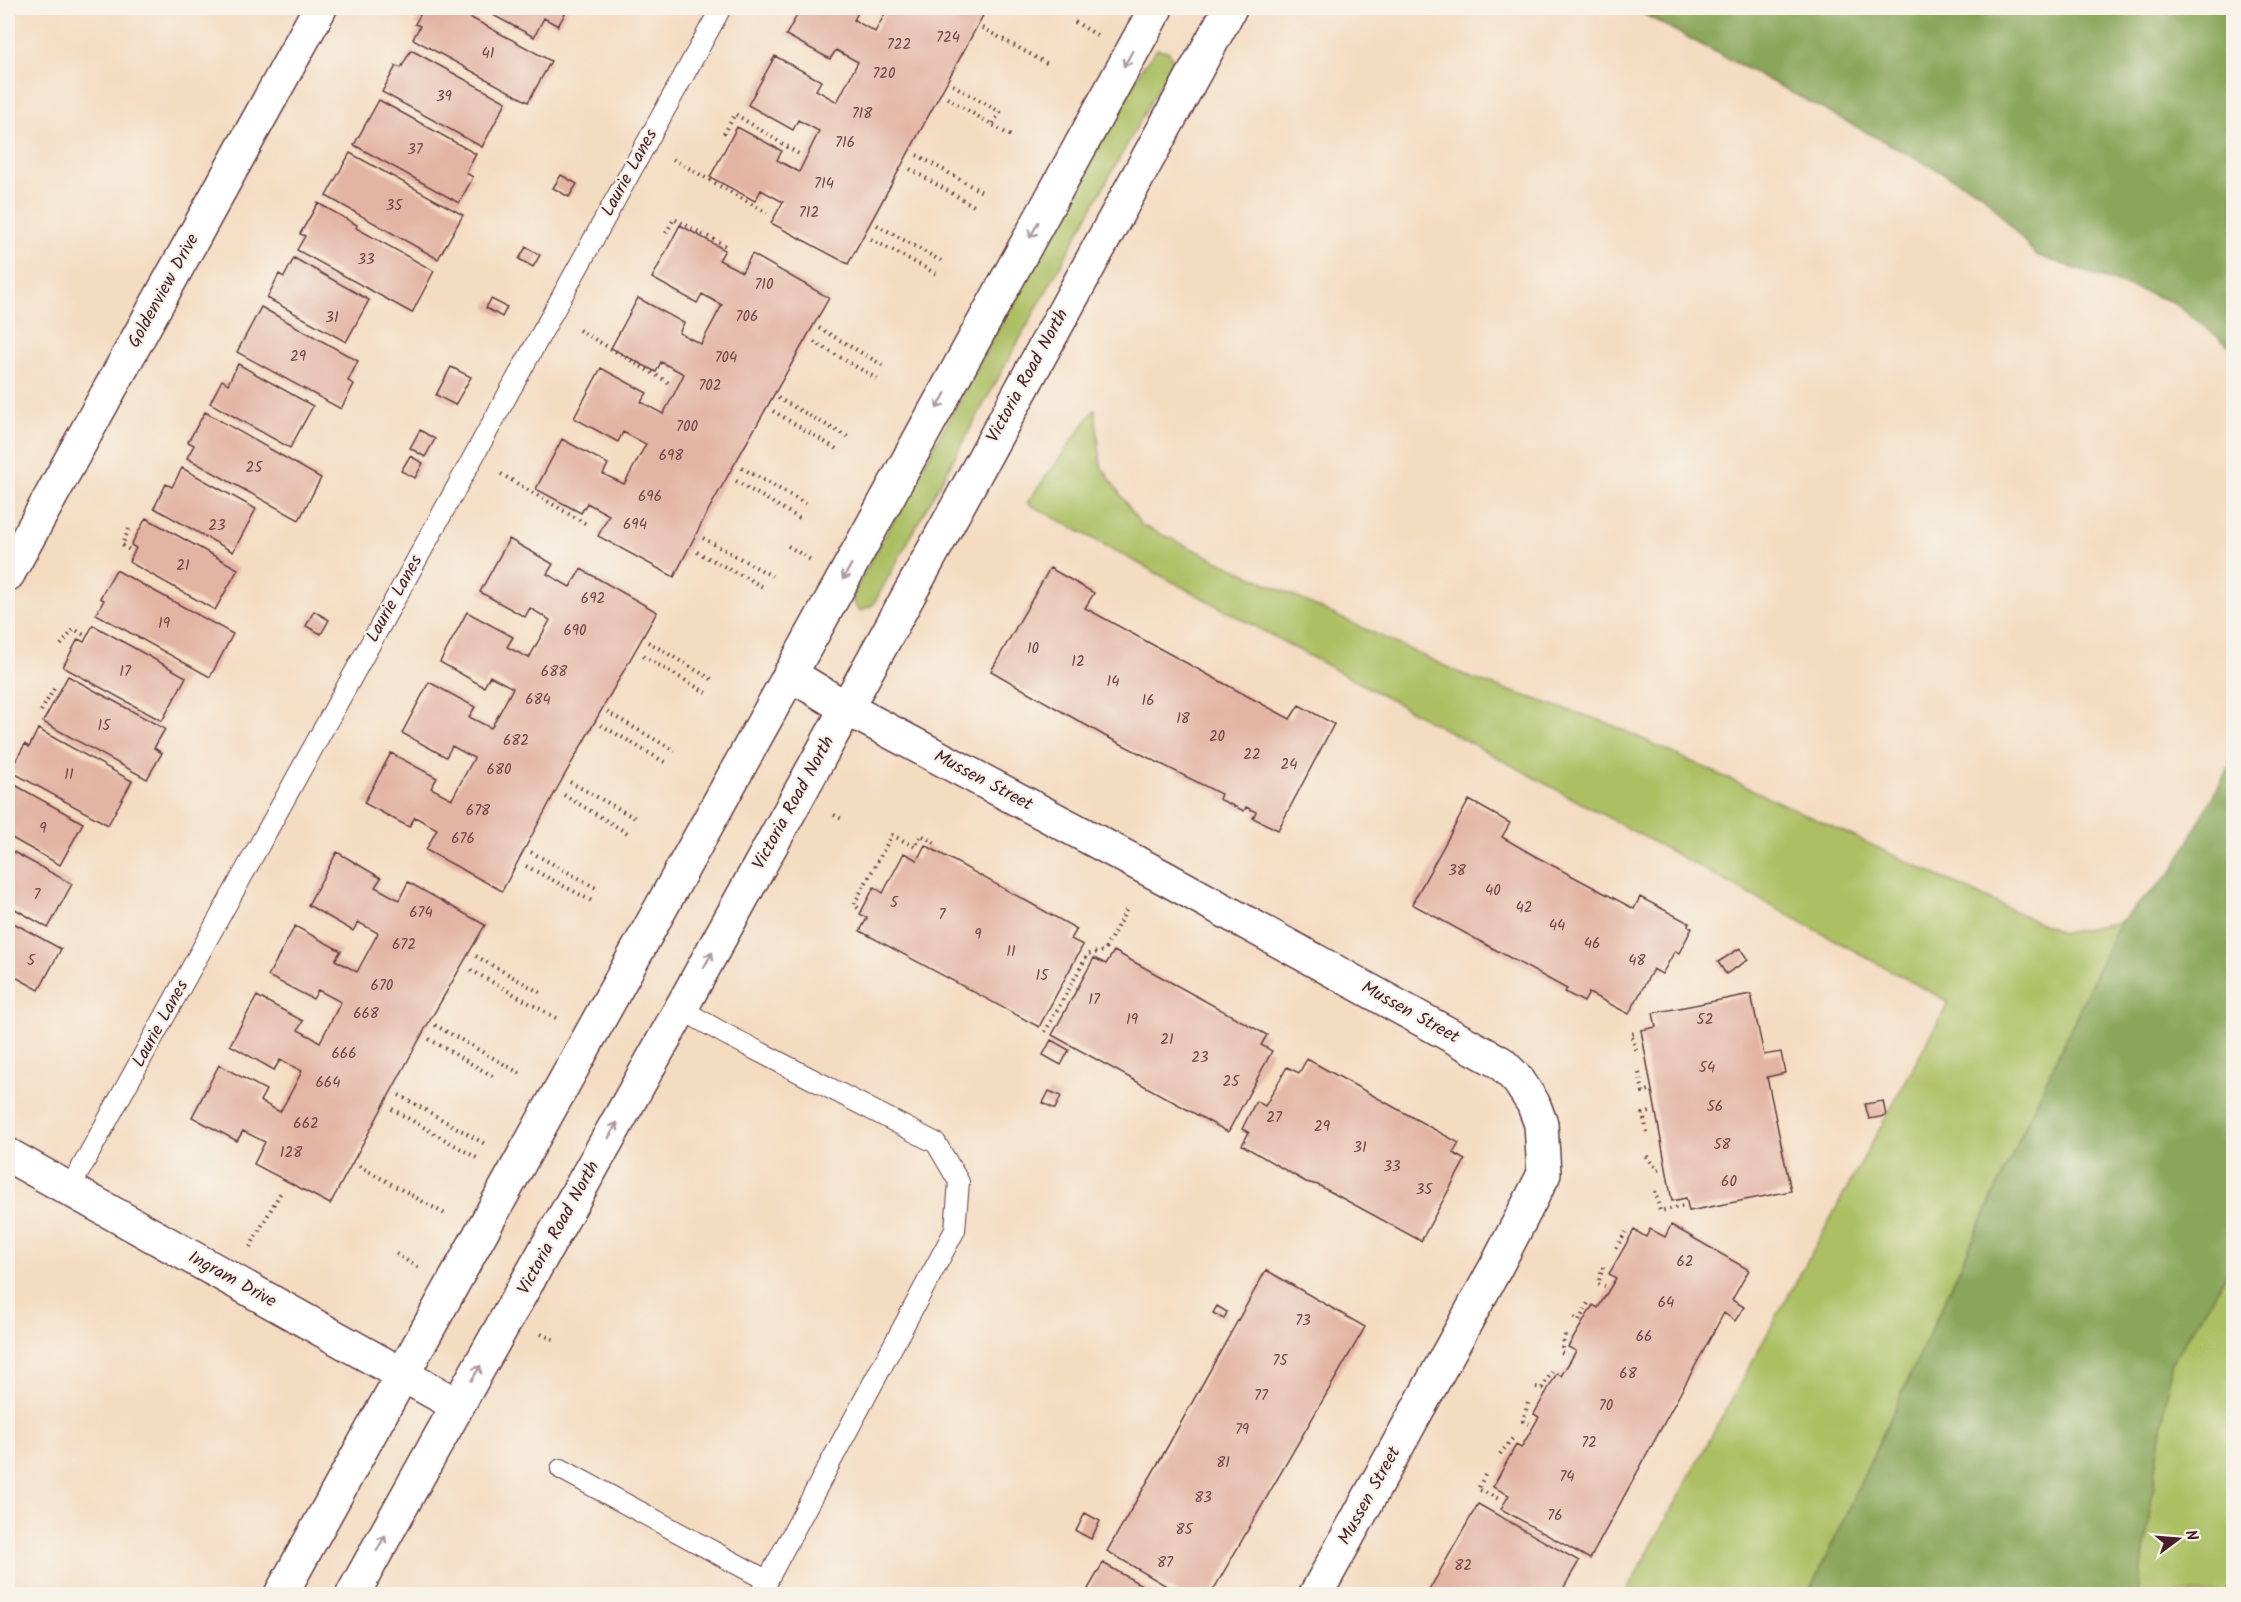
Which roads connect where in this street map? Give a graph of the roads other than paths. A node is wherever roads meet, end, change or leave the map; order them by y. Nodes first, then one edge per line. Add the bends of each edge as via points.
1 (320, 8) edge
2 (721, 8) edge
3 (1156, 8) edge
4 (1230, 8) edge
5 (8, 574) edge
6 (790, 674) junction
7 (846, 708) junction
8 (681, 1009) junction
9 (8, 1155) edge
10 (69, 1190) junction
11 (402, 1374) junction
12 (457, 1405) junction
13 (561, 1469) dead end
14 (764, 1588) edge
15 (281, 1594) edge
16 (353, 1594) edge
17 (1316, 1594) edge

1 - 5 main road, Goldenview Drive
2 - 10 lane, Laurie Lanes
3 -> 6 main road
4 - 7 main road, Victoria Road North
6 - 7 main road, Mussen Street
6 - 11 main road
8 -> 7 main road, Victoria Road North
7 - 17 main road, Mussen Street via 1501,1063 1532,1100 1541,1124 1544,1174
12 -> 8 main road, Victoria Road North
8 - 14 lane via 936,1143 959,1182 956,1230
9 - 10 main road, Ingram Drive
10 - 11 main road, Ingram Drive
11 - 12 main road, Ingram Drive
11 - 15 main road
16 -> 12 main road, Victoria Road North
13 - 14 lane

